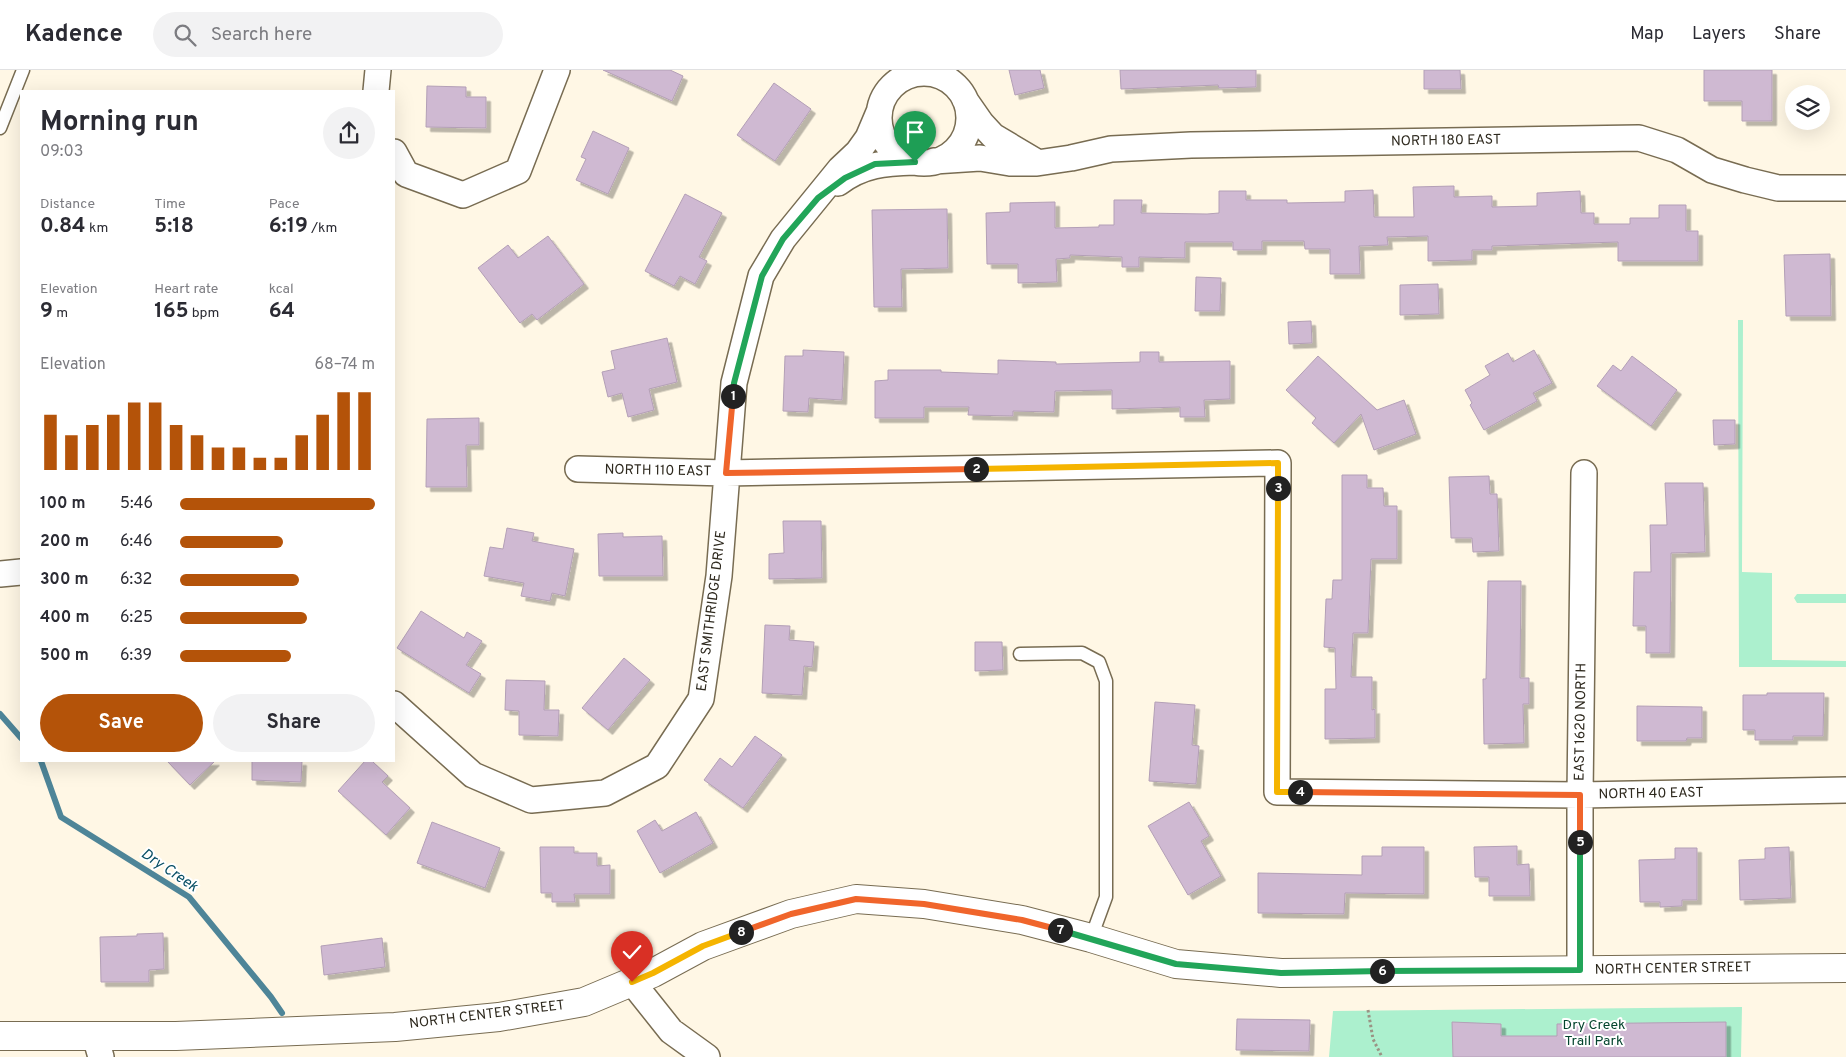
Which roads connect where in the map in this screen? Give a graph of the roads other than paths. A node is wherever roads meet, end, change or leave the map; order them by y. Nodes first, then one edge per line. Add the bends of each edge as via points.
1 (23, 70) edge
2 (378, 70) edge
3 (557, 70) edge
4 (946, 70) edge
5 (898, 78) edge
6 (376, 90) edge
7 (962, 96) junction
8 (879, 112) junction
9 (0, 128) edge
10 (395, 154) edge
11 (925, 162) junction
12 (1037, 163) junction
13 (1846, 188) edge
14 (818, 198) junction
15 (578, 469) dead end
16 (726, 473) junction
17 (1584, 473) dead end
18 (20, 572) edge
19 (0, 574) edge
20 (1020, 654) dead end
21 (395, 705) edge
22 (1846, 790) edge
23 (1277, 792) joint
24 (1580, 795) junction
25 (1091, 938) junction
26 (1846, 968) edge
27 (1580, 970) junction
28 (632, 982) junction
29 (0, 1036) edge
30 (98, 1047) edge
31 (707, 1057) edge

1 - 9 lane
2 - 6 street
3 - 10 street via 518,171 463,195 406,174
4 - 7 street
5 - 7 street via 928,73 946,79
5 - 8 street via 886,94
7 - 11 street via 968,119 963,138 951,153
7 - 12 street via 993,136
8 - 11 street via 884,140 897,154
8 - 14 street via 868,138
11 - 12 street, NORTH 180 EAST via 980,158
11 - 14 street, NORTH 180 EAST via 875,164 845,178
12 - 13 street, NORTH 180 EAST via 1111,149 1190,144 1639,138 1677,150 1712,170 1778,188
14 - 16 street, EAST SMITHRIDGE DRIVE via 783,239 762,276 734,383
15 - 16 street, NORTH 110 EAST
16 - 21 street, EAST SMITHRIDGE DRIVE via 719,576 701,699 657,766 605,793 531,800 473,775
16 - 23 street, NORTH 110 EAST via 1278,463
17 - 24 street, EAST 1620 NORTH
18 - 19 street
20 - 25 lane via 1082,653 1099,662 1106,681 1106,897
22 - 24 street, NORTH 40 EAST
23 - 24 street, NORTH 40 EAST
24 - 27 street, EAST 1620 NORTH
25 - 27 street, NORTH CENTER STREET via 1176,964 1281,973
25 - 28 street, NORTH CENTER STREET via 1022,920 924,904 856,899 791,914 703,946
26 - 27 street, NORTH CENTER STREET
28 - 30 street, NORTH CENTER STREET via 584,1002 490,1018 395,1027 176,1036
28 - 31 street via 671,1031
29 - 30 street, NORTH CENTER STREET

